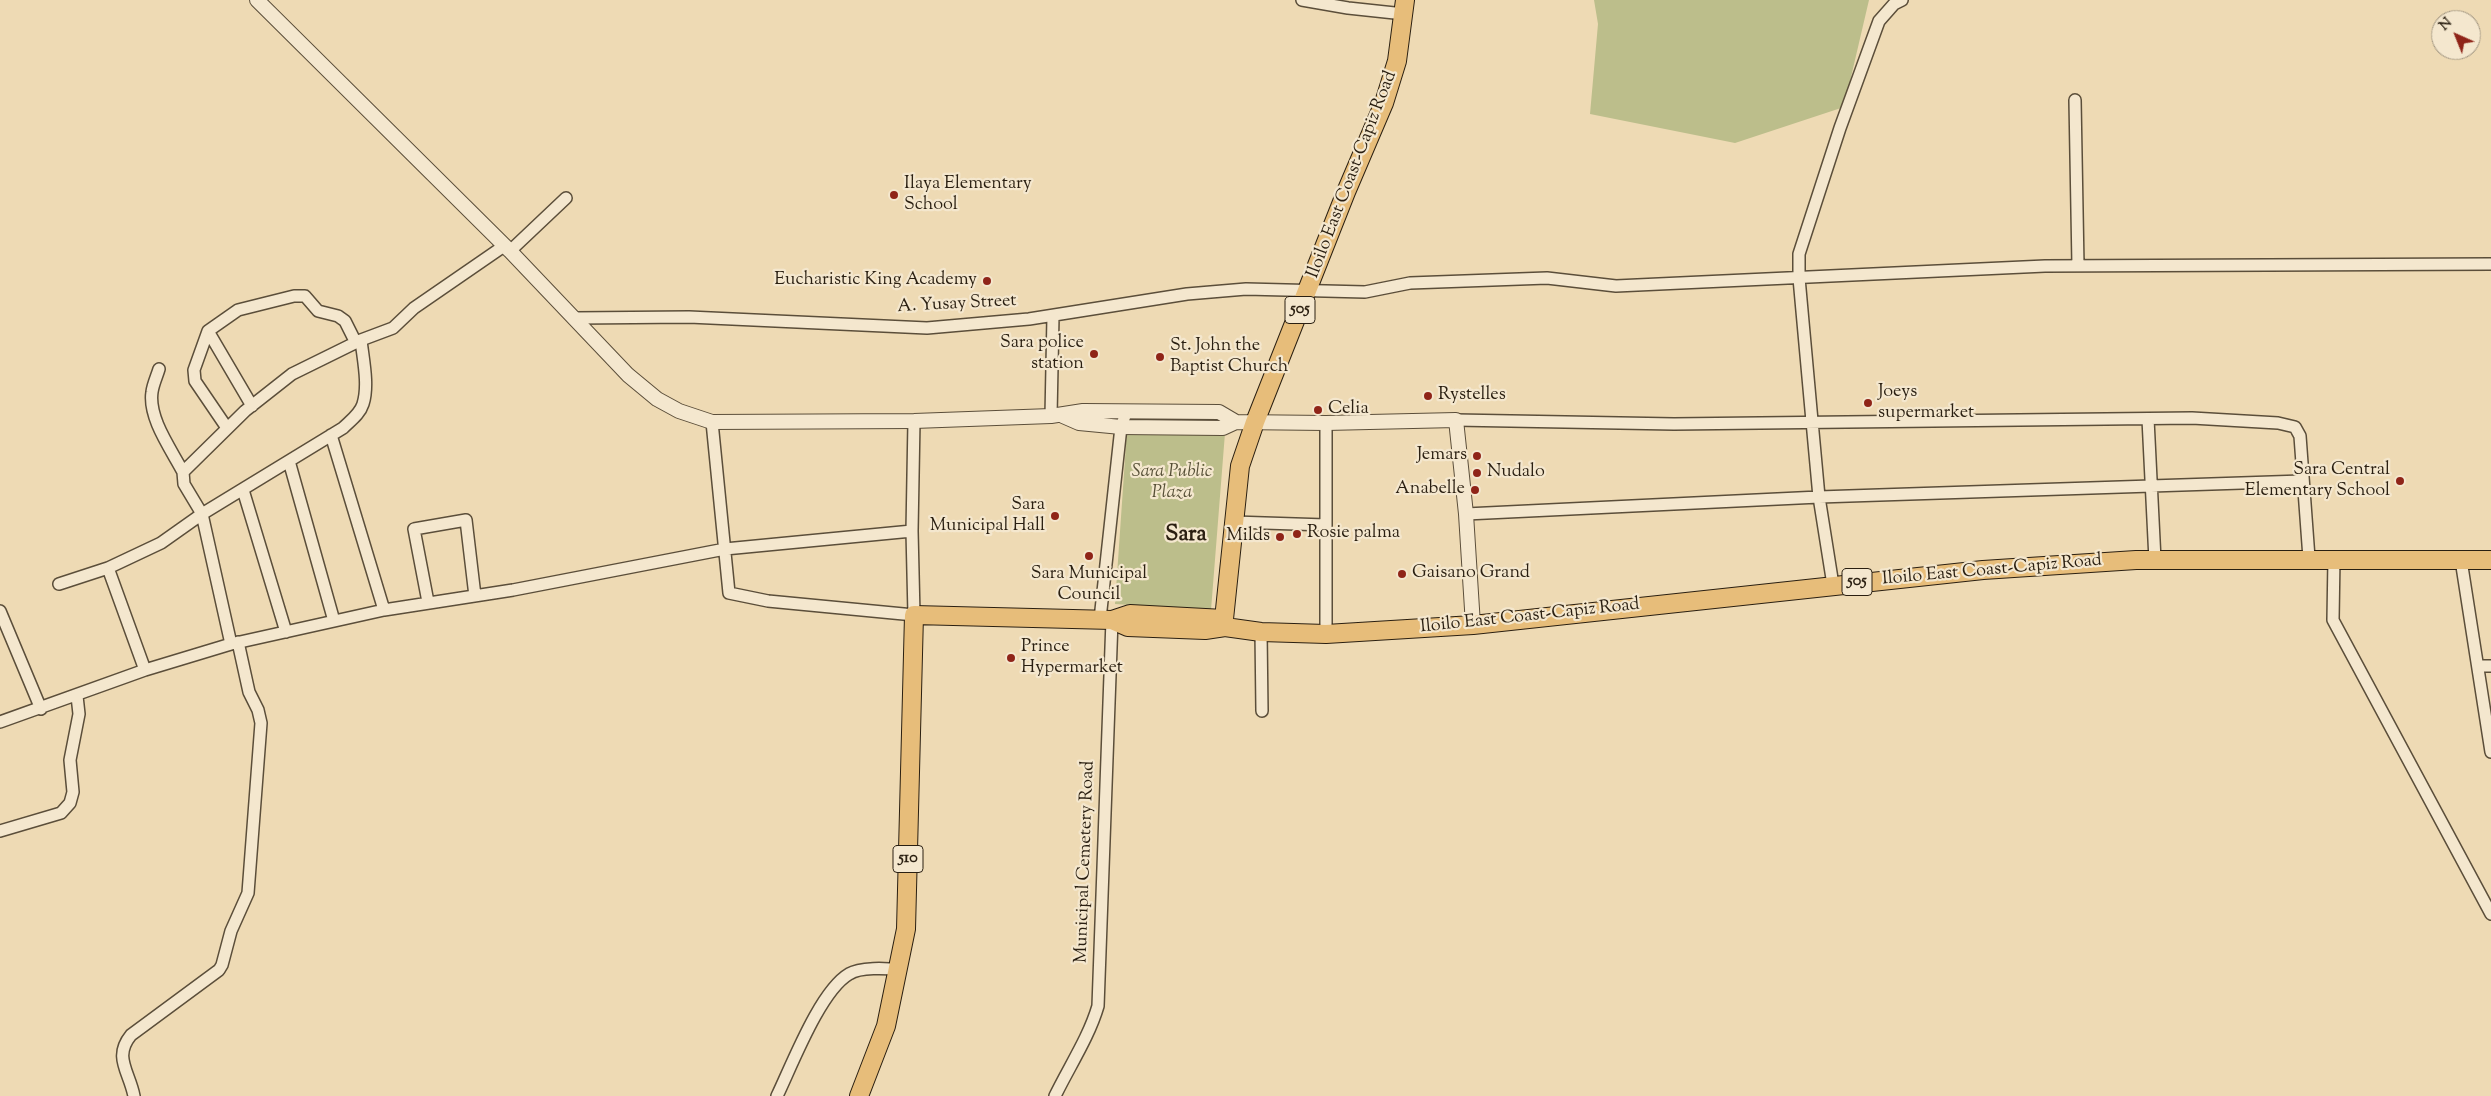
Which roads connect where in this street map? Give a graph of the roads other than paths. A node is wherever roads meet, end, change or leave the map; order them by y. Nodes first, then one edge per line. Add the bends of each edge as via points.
1 (257, 0) edge
2 (1302, 0) edge
3 (1902, 0) edge
4 (1347, 4) edge
5 (1405, 7) edge
6 (2074, 100) dead end
7 (566, 198) dead end
8 (507, 248) junction
9 (2491, 264) edge
10 (2078, 266) junction
11 (1799, 278) junction
12 (1308, 290) junction
13 (1053, 316) junction
14 (576, 318) junction
15 (208, 331) junction
16 (358, 342) junction
17 (159, 369) dead end
18 (252, 406) junction
19 (1126, 413) junction
20 (1057, 416) junction
21 (2148, 419) junction
22 (1456, 420) junction
23 (914, 421) junction
24 (1812, 421) junction
25 (712, 422) junction
26 (1236, 422) junction
27 (1255, 422) junction
28 (1326, 423) junction
29 (1121, 427) junction
30 (227, 428) junction
31 (331, 436) junction
32 (289, 461) junction
33 (183, 472) junction
34 (2302, 481) junction
35 (2150, 485) junction
36 (243, 490) junction
37 (1819, 497) junction
38 (202, 514) junction
39 (1466, 514) junction
40 (1234, 522) junction
41 (1326, 525) junction
42 (912, 531) junction
43 (725, 549) junction
44 (2309, 558) junction
45 (2334, 558) junction
46 (2155, 560) junction
47 (2461, 560) junction
48 (2491, 560) edge
49 (108, 568) junction
50 (59, 584) dead end
51 (1833, 585) junction
52 (475, 596) junction
53 (428, 602) junction
54 (384, 610) junction
55 (0, 613) edge
56 (914, 615) junction
57 (1106, 620) junction
58 (334, 621) junction
59 (1224, 623) junction
60 (1473, 625) junction
61 (286, 632) junction
62 (1261, 632) junction
63 (1326, 634) junction
64 (235, 643) junction
65 (2478, 666) junction
66 (2491, 666) edge
67 (145, 670) junction
68 (77, 696) junction
69 (41, 709) junction
70 (1262, 711) dead end
71 (0, 722) edge
72 (2491, 752) edge
73 (0, 831) edge
74 (2491, 914) edge
75 (899, 970) junction
76 (134, 1096) edge
77 (776, 1096) edge
78 (859, 1096) edge
79 (1055, 1096) edge

1 - 8 street
2 - 4 street
3 - 11 street via 1879,21 1840,128 1800,254
4 - 5 street
5 - 12 main road, Iloilo East Coast-Capiz Road / 505 via 1397,60 1384,103
6 - 10 street
7 - 8 street
8 - 14 street
8 - 16 street via 414,308 393,328
9 - 10 street, A. Yusay Street
10 - 11 street, A. Yusay Street
11 - 12 street, A. Yusay Street via 1616,286 1547,278 1410,283 1365,292
11 - 24 street
12 - 13 street, A. Yusay Street via 1246,289 1186,294
12 - 27 main road, Iloilo East Coast-Capiz Road / 505
13 - 14 street, A. Yusay Street via 927,328 688,318
13 - 20 street
14 - 25 street via 628,375 651,395 679,411
15 - 16 street via 238,310 305,296 318,311 345,321
15 - 18 street
15 - 30 street via 194,370 195,381
16 - 18 street via 292,374
16 - 31 street via 365,381 363,404 350,422
17 - 33 street via 152,405
18 - 30 street
19 - 20 street via 1083,411
19 - 26 street via 1219,412
19 - 29 street, Municipal Cemetery Road
20 - 23 street
20 - 29 street via 1079,423
21 - 24 street
21 - 34 street via 2192,418 2278,423 2295,427 2300,436
21 - 35 street
22 - 24 street via 1674,424
22 - 28 street
22 - 39 street
23 - 25 street
23 - 42 street
24 - 37 street
25 - 43 street
26 - 27 street
26 - 29 street via 1223,428
27 - 28 street
27 - 40 main road, Iloilo East Coast-Capiz Road / 505 via 1240,466
28 - 41 street
29 - 57 street, Municipal Cemetery Road
30 - 33 street
31 - 32 street
31 - 54 street
32 - 36 street
32 - 58 street
33 - 38 street via 184,484
34 - 35 street
34 - 44 street
35 - 37 street
35 - 46 street
36 - 38 street
36 - 61 street
37 - 39 street
37 - 51 street
38 - 49 street via 161,543
38 - 64 street
39 - 60 street
40 - 41 street
40 - 59 main road, Iloilo East Coast-Capiz Road / 505
41 - 63 street
42 - 43 street
42 - 56 street
43 - 52 street
43 - 56 street via 728,594
44 - 45 main road, Iloilo East Coast-Capiz Road / 505
44 - 46 main road, Iloilo East Coast-Capiz Road / 505
45 - 47 main road, Iloilo East Coast-Capiz Road / 505
45 - 74 street via 2332,620
46 - 51 main road, Iloilo East Coast-Capiz Road / 505 via 1984,570
47 - 48 main road, Iloilo East Coast-Capiz Road / 505
47 - 65 street
49 - 50 street
49 - 67 street
51 - 60 main road, Iloilo East Coast-Capiz Road / 505
52 - 53 street
52 - 53 street via 466,520 414,529
53 - 54 street
54 - 58 street
55 - 69 street
56 - 57 main road
56 - 75 main road, 510 via 906,929
57 - 59 main road via 1128,627 1205,630
57 - 79 street, Municipal Cemetery Road via 1098,1006 1093,1024
58 - 61 street
59 - 62 main road, Iloilo East Coast-Capiz Road / 505
60 - 63 main road, Iloilo East Coast-Capiz Road / 505
61 - 64 street
62 - 63 main road, Iloilo East Coast-Capiz Road / 505
62 - 70 street
64 - 67 street
64 - 76 street via 261,723 248,893 231,930 219,970 123,1044 122,1058
65 - 66 street
65 - 72 street
67 - 68 street
68 - 69 street
68 - 73 street via 79,714 70,760 73,792 70,803 61,812
69 - 71 street
75 - 77 street via 881,968 850,973 835,987 822,1004
75 - 78 main road, 510 via 886,1026

